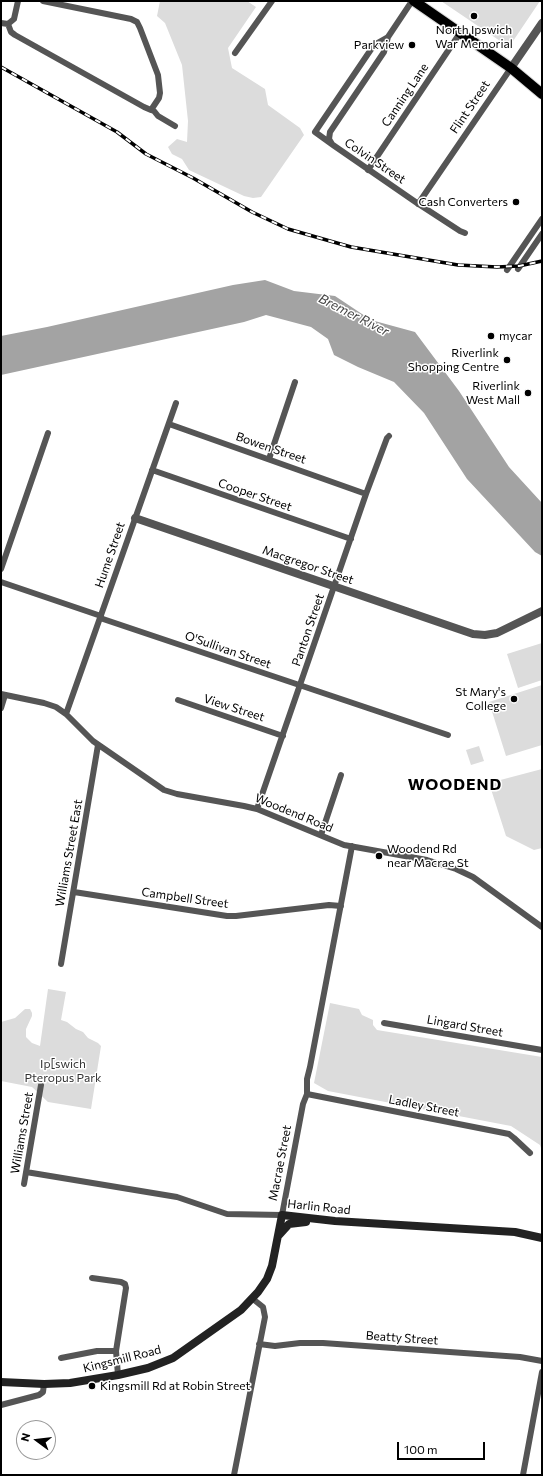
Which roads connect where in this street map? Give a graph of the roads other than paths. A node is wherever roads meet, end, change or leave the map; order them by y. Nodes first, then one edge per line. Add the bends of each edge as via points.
1 (18, 1) edge
2 (43, 1) edge
3 (413, 1) edge
4 (268, 2) edge
5 (542, 23) edge
6 (1, 24) edge
7 (8, 24) junction
8 (460, 33) junction
9 (388, 37) junction
10 (235, 53) dead end
11 (511, 68) junction
12 (542, 84) edge
13 (542, 94) edge
14 (152, 110) junction
15 (175, 126) dead end
16 (333, 145) junction
17 (368, 170) junction
18 (418, 204) junction
19 (542, 219) edge
20 (465, 232) dead end
21 (542, 234) edge
22 (518, 269) dead end
23 (507, 270) dead end
24 (295, 382) dead end
25 (176, 403) dead end
26 (169, 424) junction
27 (48, 433) dead end
28 (389, 436) dead end
29 (269, 459) junction
30 (152, 470) junction
31 (366, 494) junction
32 (135, 518) junction
33 (351, 540) junction
34 (1, 569) edge
35 (1, 582) edge
36 (335, 587) junction
37 (542, 611) edge
38 (100, 618) junction
39 (301, 686) junction
40 (3, 695) edge
41 (178, 700) dead end
42 (1, 708) edge
43 (66, 714) junction
44 (448, 735) dead end
45 (283, 736) junction
46 (98, 746) junction
47 (341, 775) dead end
48 (257, 809) junction
49 (320, 835) junction
50 (352, 846) junction
51 (74, 892) junction
52 (341, 906) junction
53 (542, 927) edge
54 (62, 964) dead end
55 (384, 1023) dead end
56 (542, 1050) edge
57 (41, 1085) dead end
58 (307, 1094) junction
59 (530, 1153) dead end
60 (26, 1172) junction
61 (24, 1184) dead end
62 (282, 1215) junction
63 (335, 1221) junction
64 (277, 1238) junction
65 (542, 1238) edge
66 (92, 1278) dead end
67 (252, 1299) junction
68 (259, 1344) junction
69 (116, 1351) junction
70 (61, 1358) dead end
71 (542, 1361) edge
72 (542, 1372) edge
73 (118, 1375) junction
74 (1, 1382) edge
75 (44, 1384) junction
76 (1, 1405) edge
77 (234, 1475) edge
78 (523, 1475) edge

1 - 7 street via 14,19
2 - 14 street via 136,22 158,75 160,93
3 - 8 main road
3 - 9 street
4 - 10 street
5 - 11 street, Flint Street
6 - 7 street
7 - 14 street via 16,36
8 - 11 main road
8 - 17 street, Canning Lane
9 - 16 street via 384,52 330,132 329,139
9 - 16 street, Colvin Street via 374,46 316,132
11 - 12 main road
11 - 13 main road
11 - 18 street, Flint Street
14 - 15 street
16 - 17 street, Colvin Street
17 - 18 street, Colvin Street
18 - 20 street, Colvin Street
19 - 23 street
21 - 22 street
24 - 29 street
25 - 26 street, Hume Street
26 - 29 street, Bowen Street
26 - 30 street, Hume Street
27 - 34 street
28 - 31 street, Panton Street
29 - 31 street, Bowen Street
30 - 32 street, Hume Street
30 - 33 street, Cooper Street
31 - 33 street, Panton Street
32 - 36 street, Macgregor Street
32 - 38 street, Hume Street
33 - 36 street, Panton Street
35 - 38 street, O'Sullivan Street
36 - 37 street, Macgregor Street via 485,636 497,633
36 - 39 street, Panton Street
38 - 39 street, O'Sullivan Street
38 - 43 street, Hume Street
39 - 44 street, O'Sullivan Street
39 - 45 street, Panton Street
40 - 42 street
40 - 43 street, Woodend Road via 44,703
41 - 45 street, View Street
43 - 46 street, Woodend Road
45 - 48 street, Panton Street
46 - 48 street, Woodend Road via 164,790
46 - 51 street, Williams Street East
47 - 49 street
48 - 49 street, Woodend Road
49 - 50 street, Woodend Road
50 - 52 street, Macrae Street
50 - 53 street, Woodend Road via 427,860 456,869 473,877
51 - 52 street, Campbell Street via 226,916 329,905
51 - 54 street, Williams Street East
52 - 58 street, Macrae Street via 306,1079
55 - 56 street, Lingard Street
57 - 60 street, Williams Street
58 - 59 street, Ladley Street via 509,1134
58 - 62 street, Macrae Street
60 - 61 street, Williams Street
60 - 62 street, Harlin Road via 177,1197 227,1214
62 - 63 main road, Harlin Road
62 - 64 main road, Macrae Street
63 - 64 main road via 292,1222
63 - 65 main road, Harlin Road via 515,1232
64 - 67 main road, Macrae Street via 267,1279
66 - 69 street via 125,1284
67 - 68 street via 265,1313
67 - 73 main road, Kingsmill Road via 173,1358 148,1368
68 - 71 street, Beatty Street via 274,1346 323,1343
68 - 77 street
69 - 70 street, Kingsmill Road via 97,1351
69 - 73 street
72 - 78 street
73 - 75 main road, Kingsmill Road via 70,1384
74 - 75 main road, Kingsmill Road
75 - 76 street via 43,1392 39,1395

